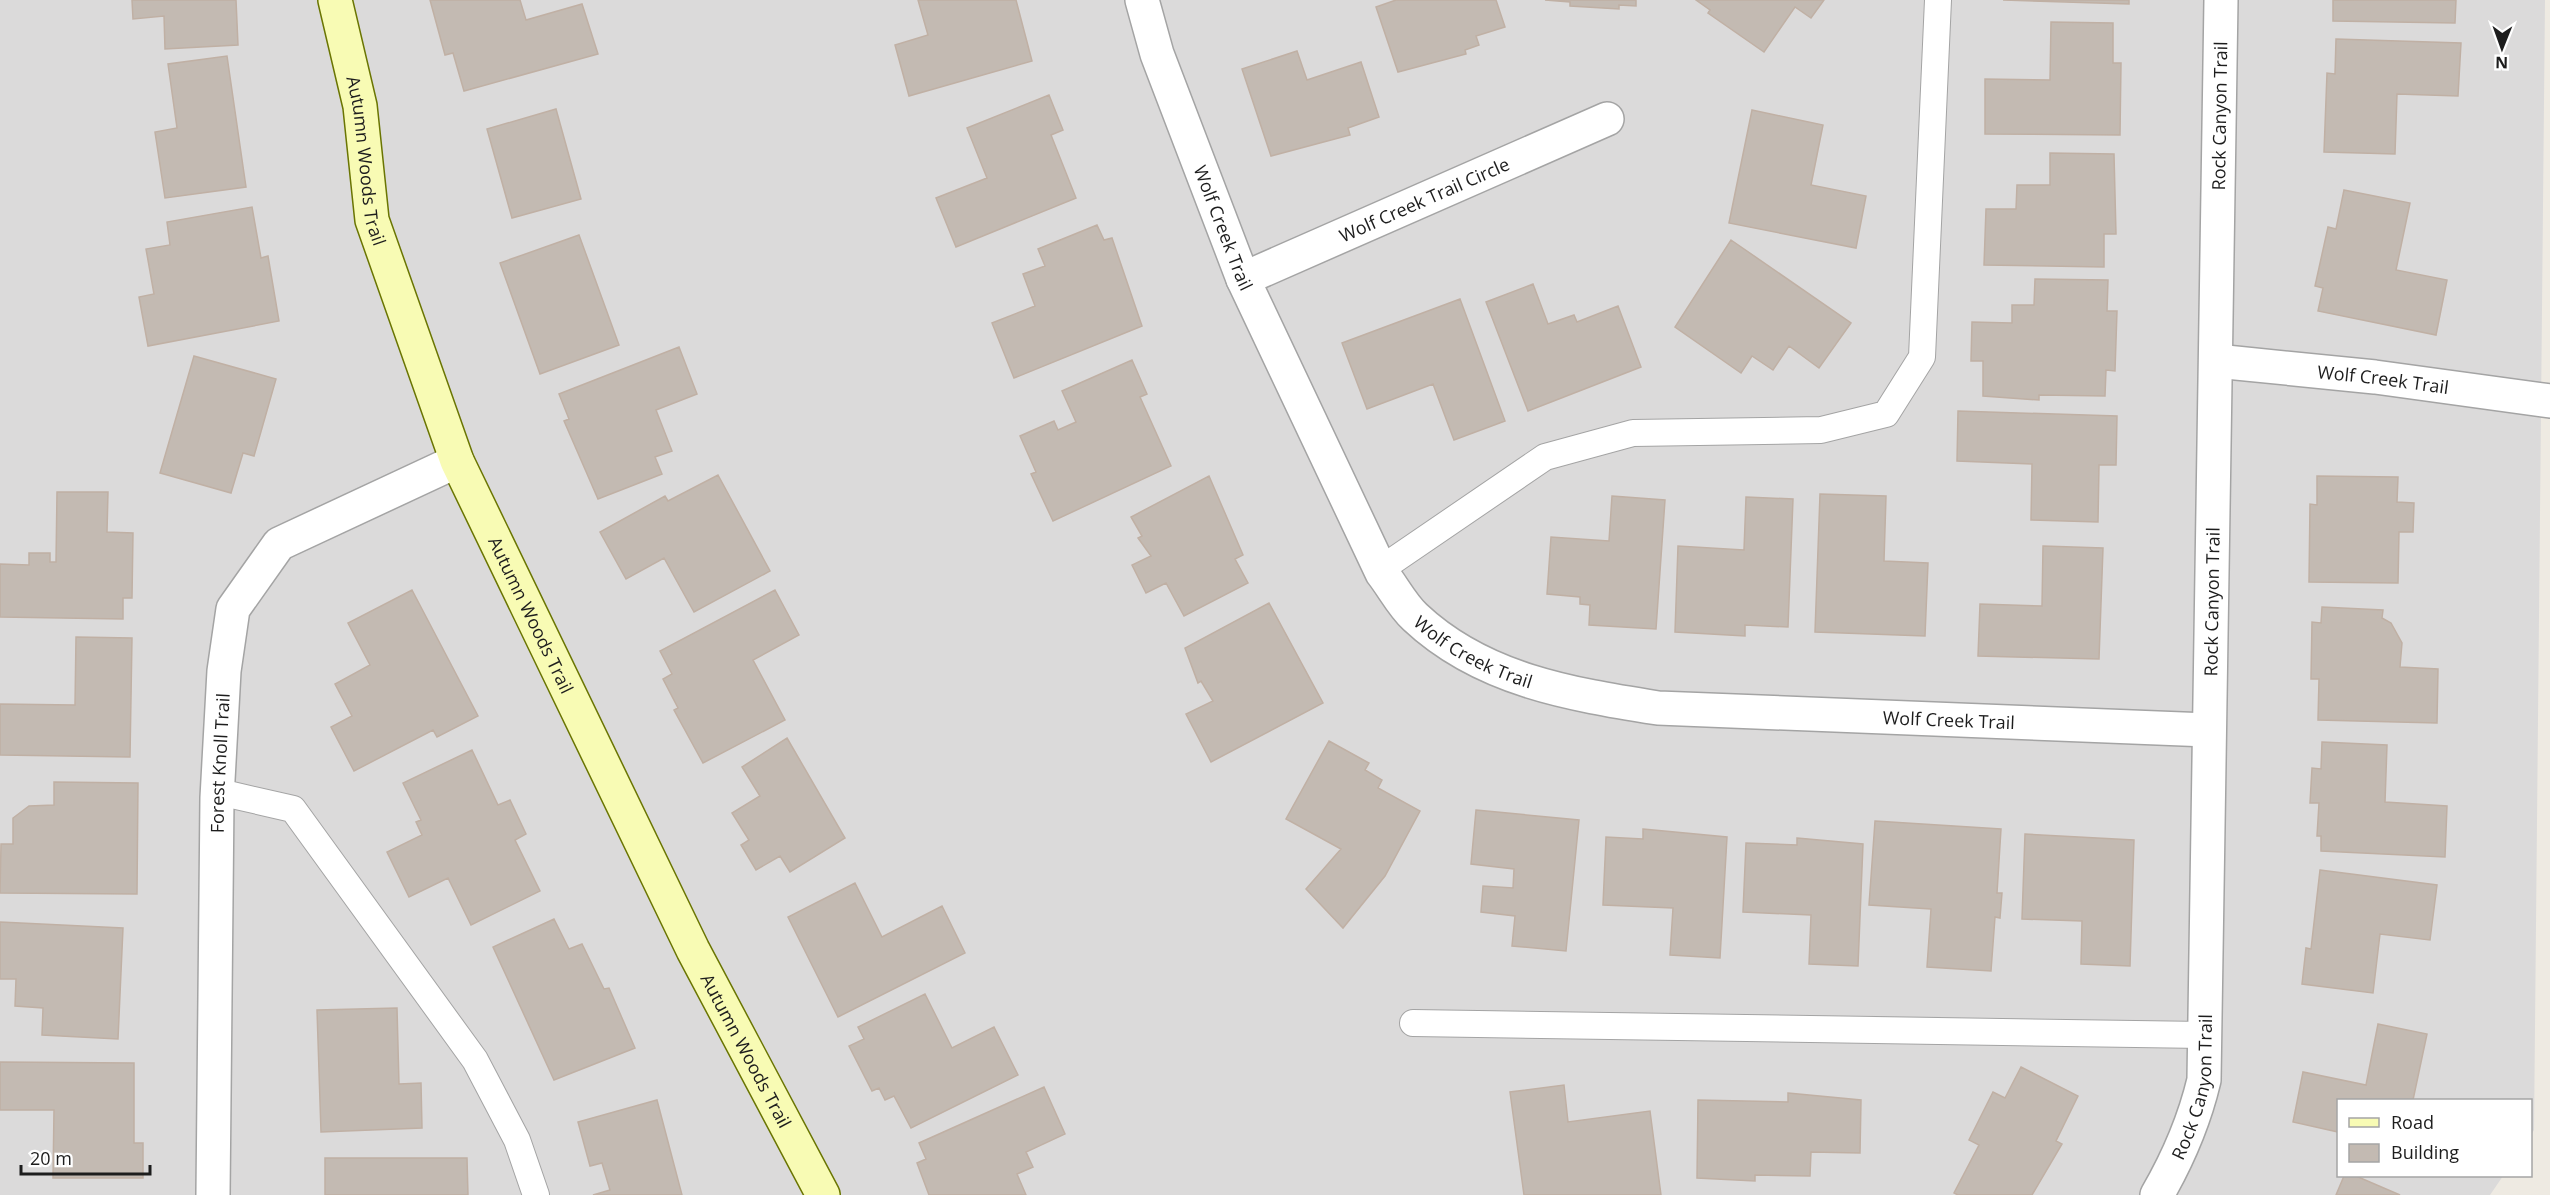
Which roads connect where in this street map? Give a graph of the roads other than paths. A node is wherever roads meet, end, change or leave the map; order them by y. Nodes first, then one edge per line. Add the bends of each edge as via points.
1 (335, 0) edge
2 (1142, 0) edge
3 (1938, 0) edge
4 (2221, 0) edge
5 (1607, 119) dead end
6 (1243, 279) junction
7 (2216, 361) junction
8 (2550, 400) edge
9 (457, 461) junction
10 (1381, 569) junction
11 (2208, 730) junction
12 (219, 792) junction
13 (1413, 1023) dead end
14 (2204, 1035) junction
15 (213, 1195) edge
16 (536, 1195) edge
17 (823, 1195) edge
18 (2157, 1195) edge

1 - 9 street, Autumn Woods Trail via 360,106 372,220
2 - 6 street, Wolf Creek Trail via 1157,54
3 - 10 lane via 1922,357 1887,414 1821,430 1633,433 1545,457
4 - 7 street, Rock Canyon Trail
5 - 6 street, Wolf Creek Trail Circle
6 - 10 street, Wolf Creek Trail
7 - 8 street, Wolf Creek Trail
7 - 11 street, Rock Canyon Trail
9 - 12 street, Forest Knoll Trail via 279,544 266,562 233,609 224,671
9 - 17 street, Autumn Woods Trail via 693,951
10 - 11 street, Wolf Creek Trail via 1413,616 1455,650 1501,673 1570,694 1658,708
11 - 14 street, Rock Canyon Trail
12 - 15 street, Forest Knoll Trail
12 - 16 lane via 293,809 475,1060 517,1140
13 - 14 lane
14 - 18 street, Rock Canyon Trail via 2204,1080 2195,1117

